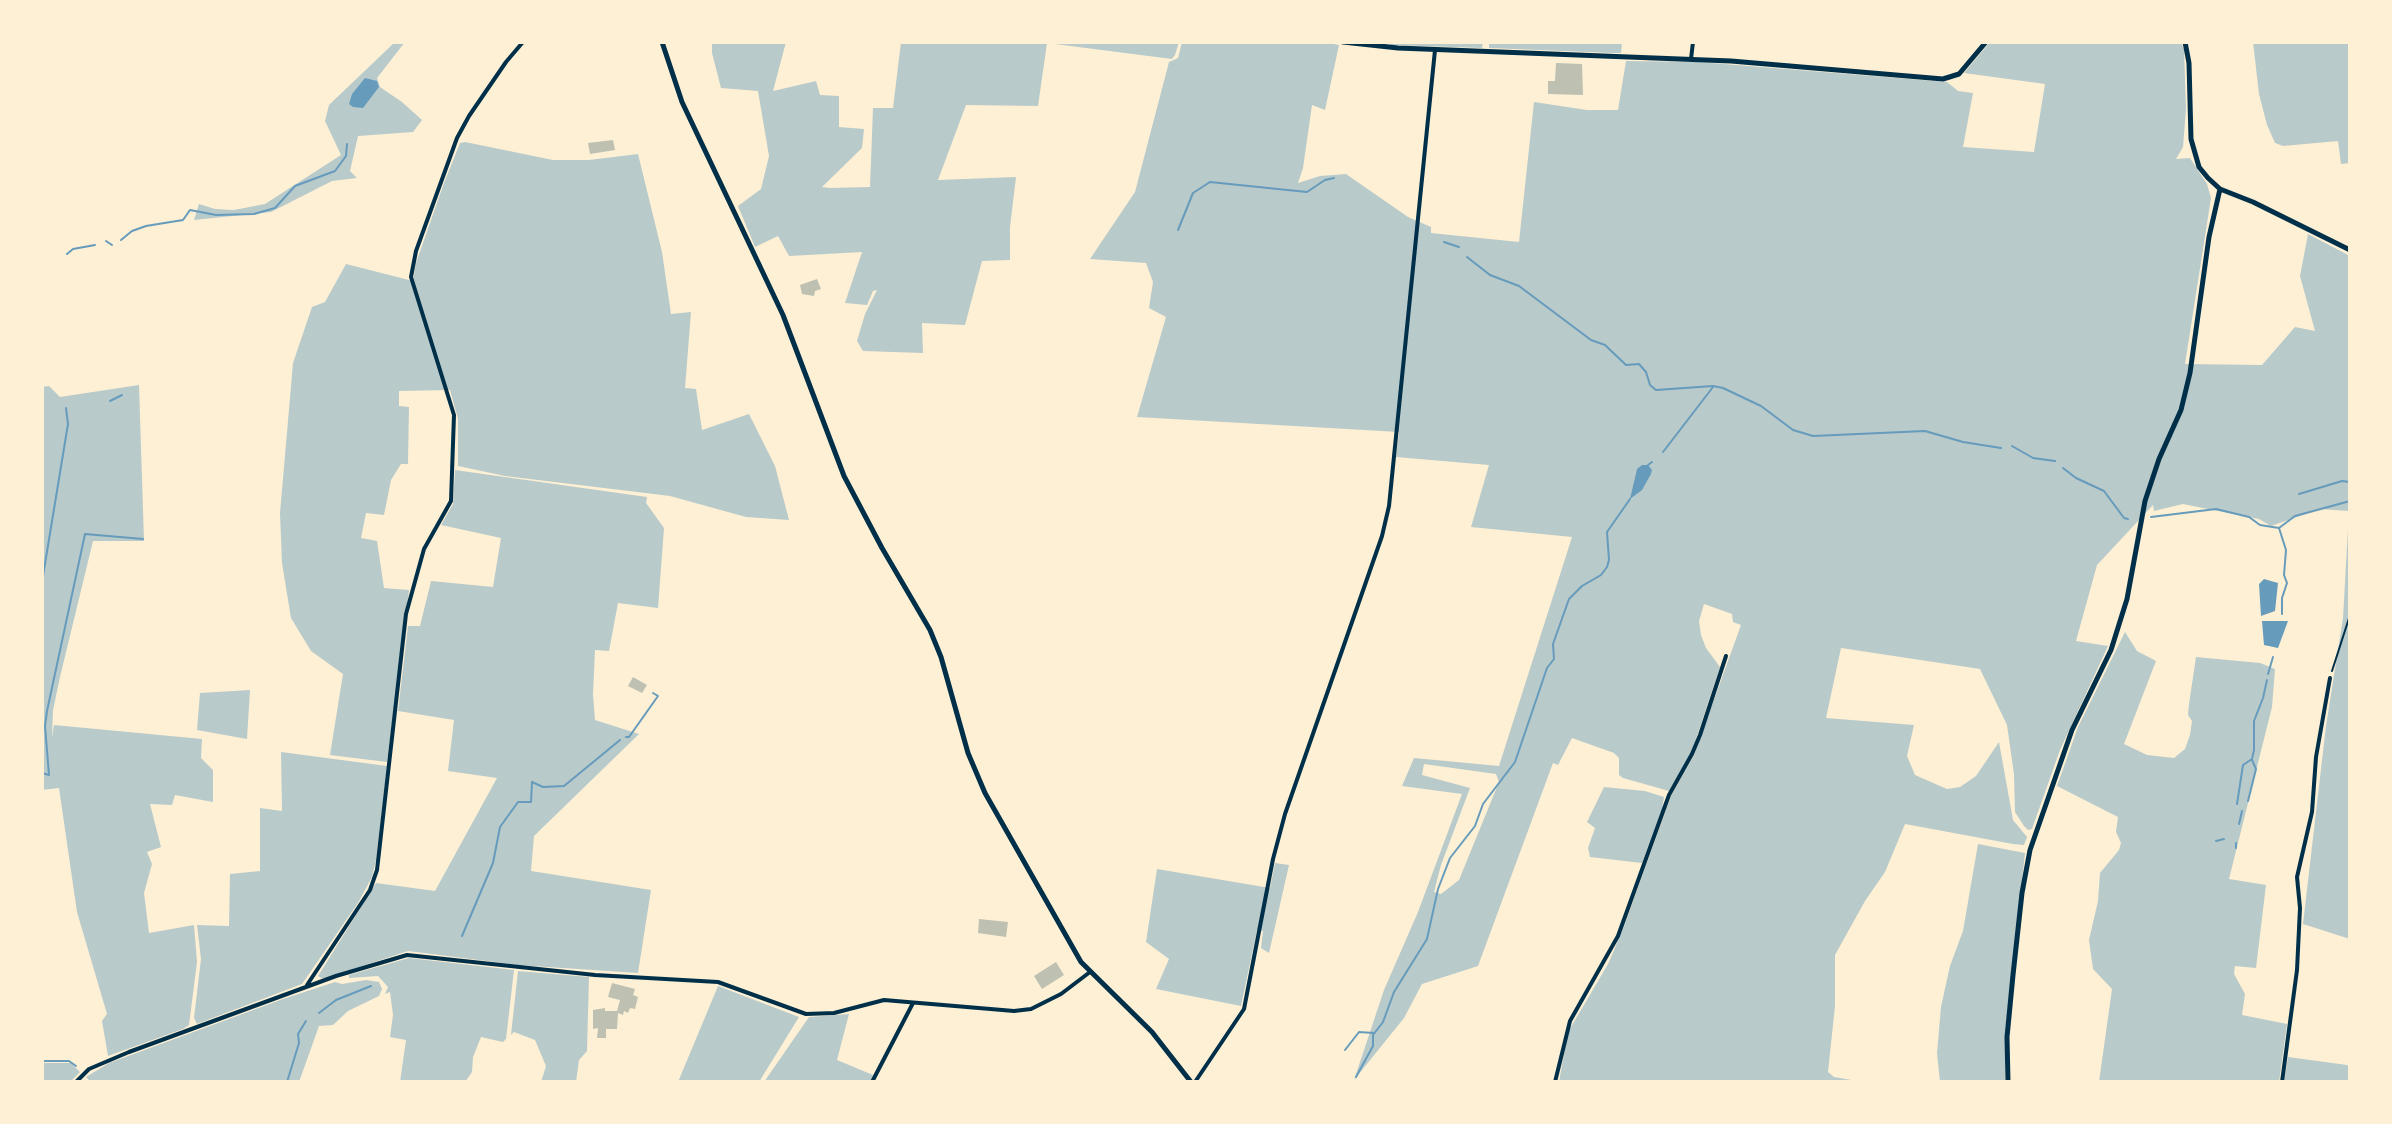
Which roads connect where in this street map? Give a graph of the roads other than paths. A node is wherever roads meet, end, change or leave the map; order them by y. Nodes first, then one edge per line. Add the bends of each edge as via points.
1 (523, 42) edge
2 (662, 42) edge
3 (1343, 42) edge
4 (1693, 42) edge
5 (1986, 42) edge
6 (2185, 42) edge
7 (1435, 50) junction
8 (1691, 59) junction
9 (2220, 189) junction
10 (2350, 250) edge
11 (1726, 656) dead end
12 (2330, 678) road end
13 (1090, 972) junction
14 (306, 988) junction
15 (913, 1003) junction
16 (76, 1082) edge
17 (872, 1082) edge
18 (1193, 1082) edge
19 (1555, 1082) edge
20 (2008, 1082) edge
21 (2282, 1082) edge

1 - 14 street via 457,138 416,251 411,277 454,415 451,501 424,549 406,614 377,870 370,890
2 - 13 street via 682,102 783,315 844,476 930,630 985,793
3 - 7 street
4 - 8 street
5 - 8 street via 1959,74 1943,79
6 - 9 street via 2193,154
7 - 8 street
7 - 18 street via 1382,536 1285,814 1244,1009
9 - 10 street
9 - 20 street via 2190,373 2145,501 2127,599 2111,650 2072,730 2030,850 2007,1037
11 - 19 street via 1700,735 1669,795 1618,936 1570,1021
12 - 21 street via 2312,812 2297,877 2297,970
13 - 15 street via 1031,1009
13 - 18 street via 1152,1032
14 - 15 street via 407,955 718,982 806,1014 884,1000
14 - 16 street via 129,1052 89,1069
15 - 17 street

